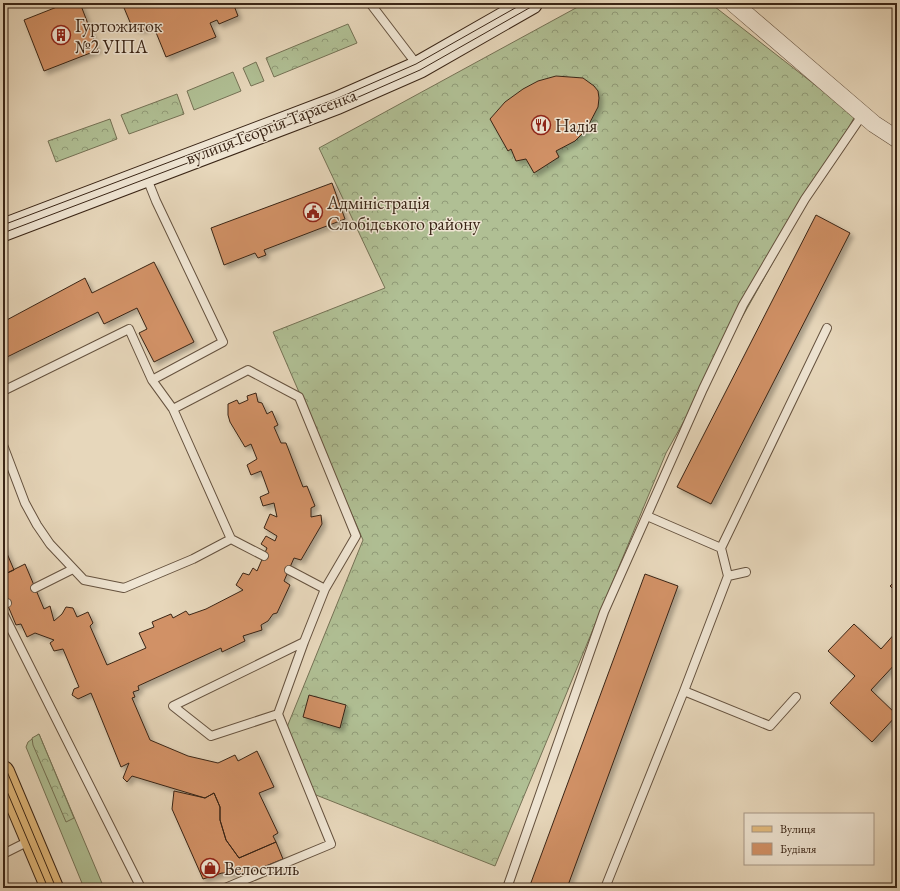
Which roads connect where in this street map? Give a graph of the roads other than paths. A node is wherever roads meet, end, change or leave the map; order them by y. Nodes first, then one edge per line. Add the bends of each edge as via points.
1 (531, 3) edge
2 (733, 3) edge
3 (373, 4) edge
4 (419, 67) junction
5 (864, 114) junction
6 (897, 139) edge
7 (145, 174) junction
8 (3, 230) edge
9 (827, 328) dead end
10 (152, 380) junction
11 (3, 391) edge
12 (173, 409) junction
13 (3, 445) edge
14 (647, 516) junction
15 (231, 538) junction
16 (721, 548) junction
17 (264, 556) dead end
18 (73, 568) junction
19 (289, 570) dead end
20 (746, 572) dead end
21 (728, 576) junction
22 (35, 588) dead end
23 (325, 589) junction
24 (3, 613) edge
25 (304, 642) junction
26 (684, 691) junction
27 (796, 697) dead end
28 (278, 714) junction
29 (3, 772) edge
30 (31, 840) junction
31 (3, 854) edge
32 (52, 888) edge
33 (141, 888) edge
34 (225, 888) edge
35 (507, 888) edge
36 (605, 888) edge

1 - 4 main road, вулиця Георгія Тарасенка
2 - 5 street
3 - 4 lane
4 - 7 main road, вулиця Георгія Тарасенка via 337,103
5 - 6 street
5 - 14 lane via 814,183 743,305
7 - 8 main road, вулиця Георгія Тарасенка
7 - 10 lane via 223,342
9 - 16 lane
10 - 11 lane via 129,329
10 - 12 lane
12 - 15 lane
12 - 23 lane via 248,370 299,397 356,536
13 - 18 lane via 25,503 37,525 50,544
14 - 16 lane
14 - 35 lane via 604,612
15 - 17 lane
15 - 18 lane via 193,559 124,588 84,580
16 - 21 lane
18 - 22 lane
19 - 23 lane
20 - 21 lane
21 - 26 lane
23 - 25 lane
24 - 33 lane
25 - 28 lane
25 - 28 lane via 173,706 211,736
26 - 27 lane via 770,726
26 - 36 lane
28 - 34 lane via 331,844
29 - 30 main road
30 - 31 lane
30 - 32 main road

